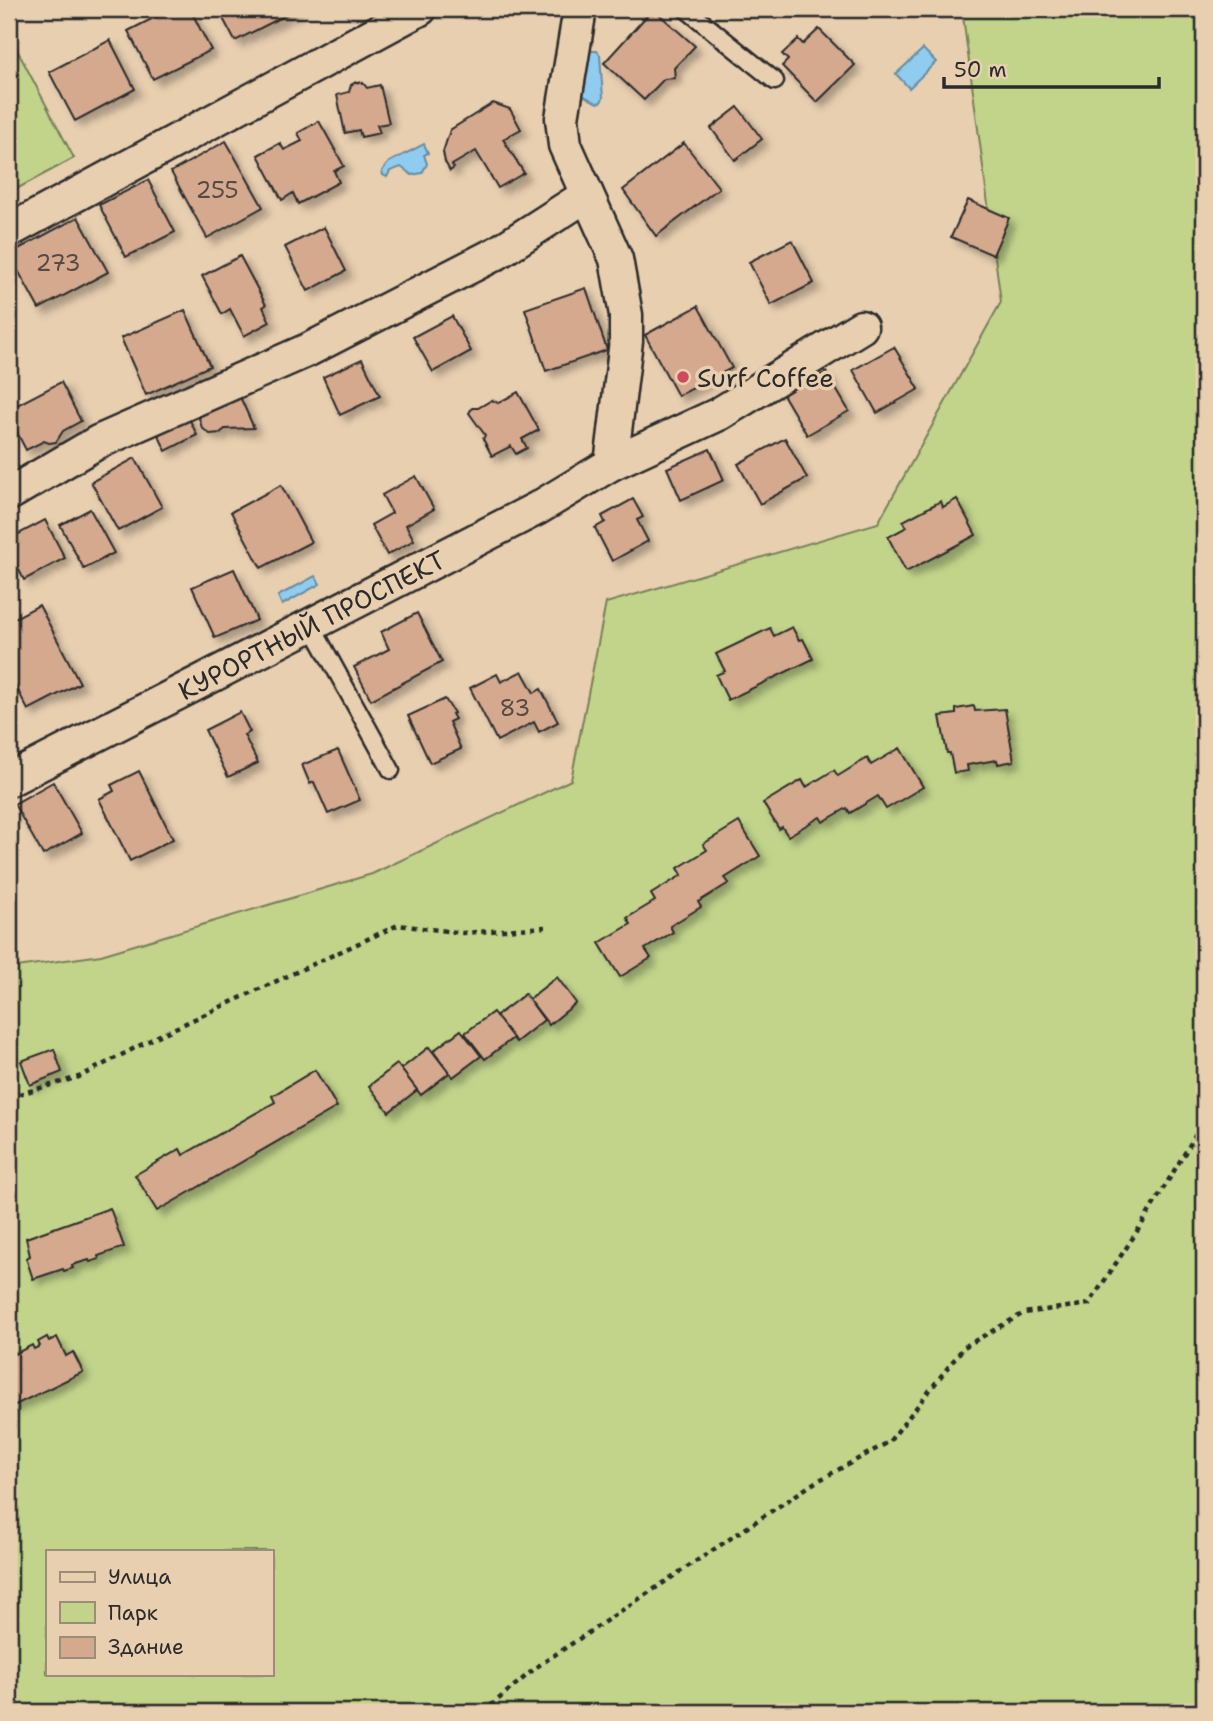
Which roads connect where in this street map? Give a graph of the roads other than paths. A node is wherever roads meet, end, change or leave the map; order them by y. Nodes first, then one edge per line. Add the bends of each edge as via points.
1 (420, 9) edge
2 (580, 9) edge
3 (686, 9) edge
4 (775, 81) dead end
5 (587, 195) junction
6 (9, 231) edge
7 (861, 327) dead end
8 (611, 464) junction
9 (9, 494) edge
10 (311, 625) junction
11 (391, 770) dead end
12 (9, 780) edge

1 - 6 street
2 - 5 street via 562,118 565,145
3 - 4 lane
5 - 8 street via 616,259 626,315
5 - 9 street via 497,253 308,350 98,442
7 - 8 street, КУРОРТНЫЙ ПРОСПЕКТ via 719,414
8 - 10 street, КУРОРТНЫЙ ПРОСПЕКТ via 538,508
10 - 11 lane
10 - 12 street, КУРОРТНЫЙ ПРОСПЕКТ

